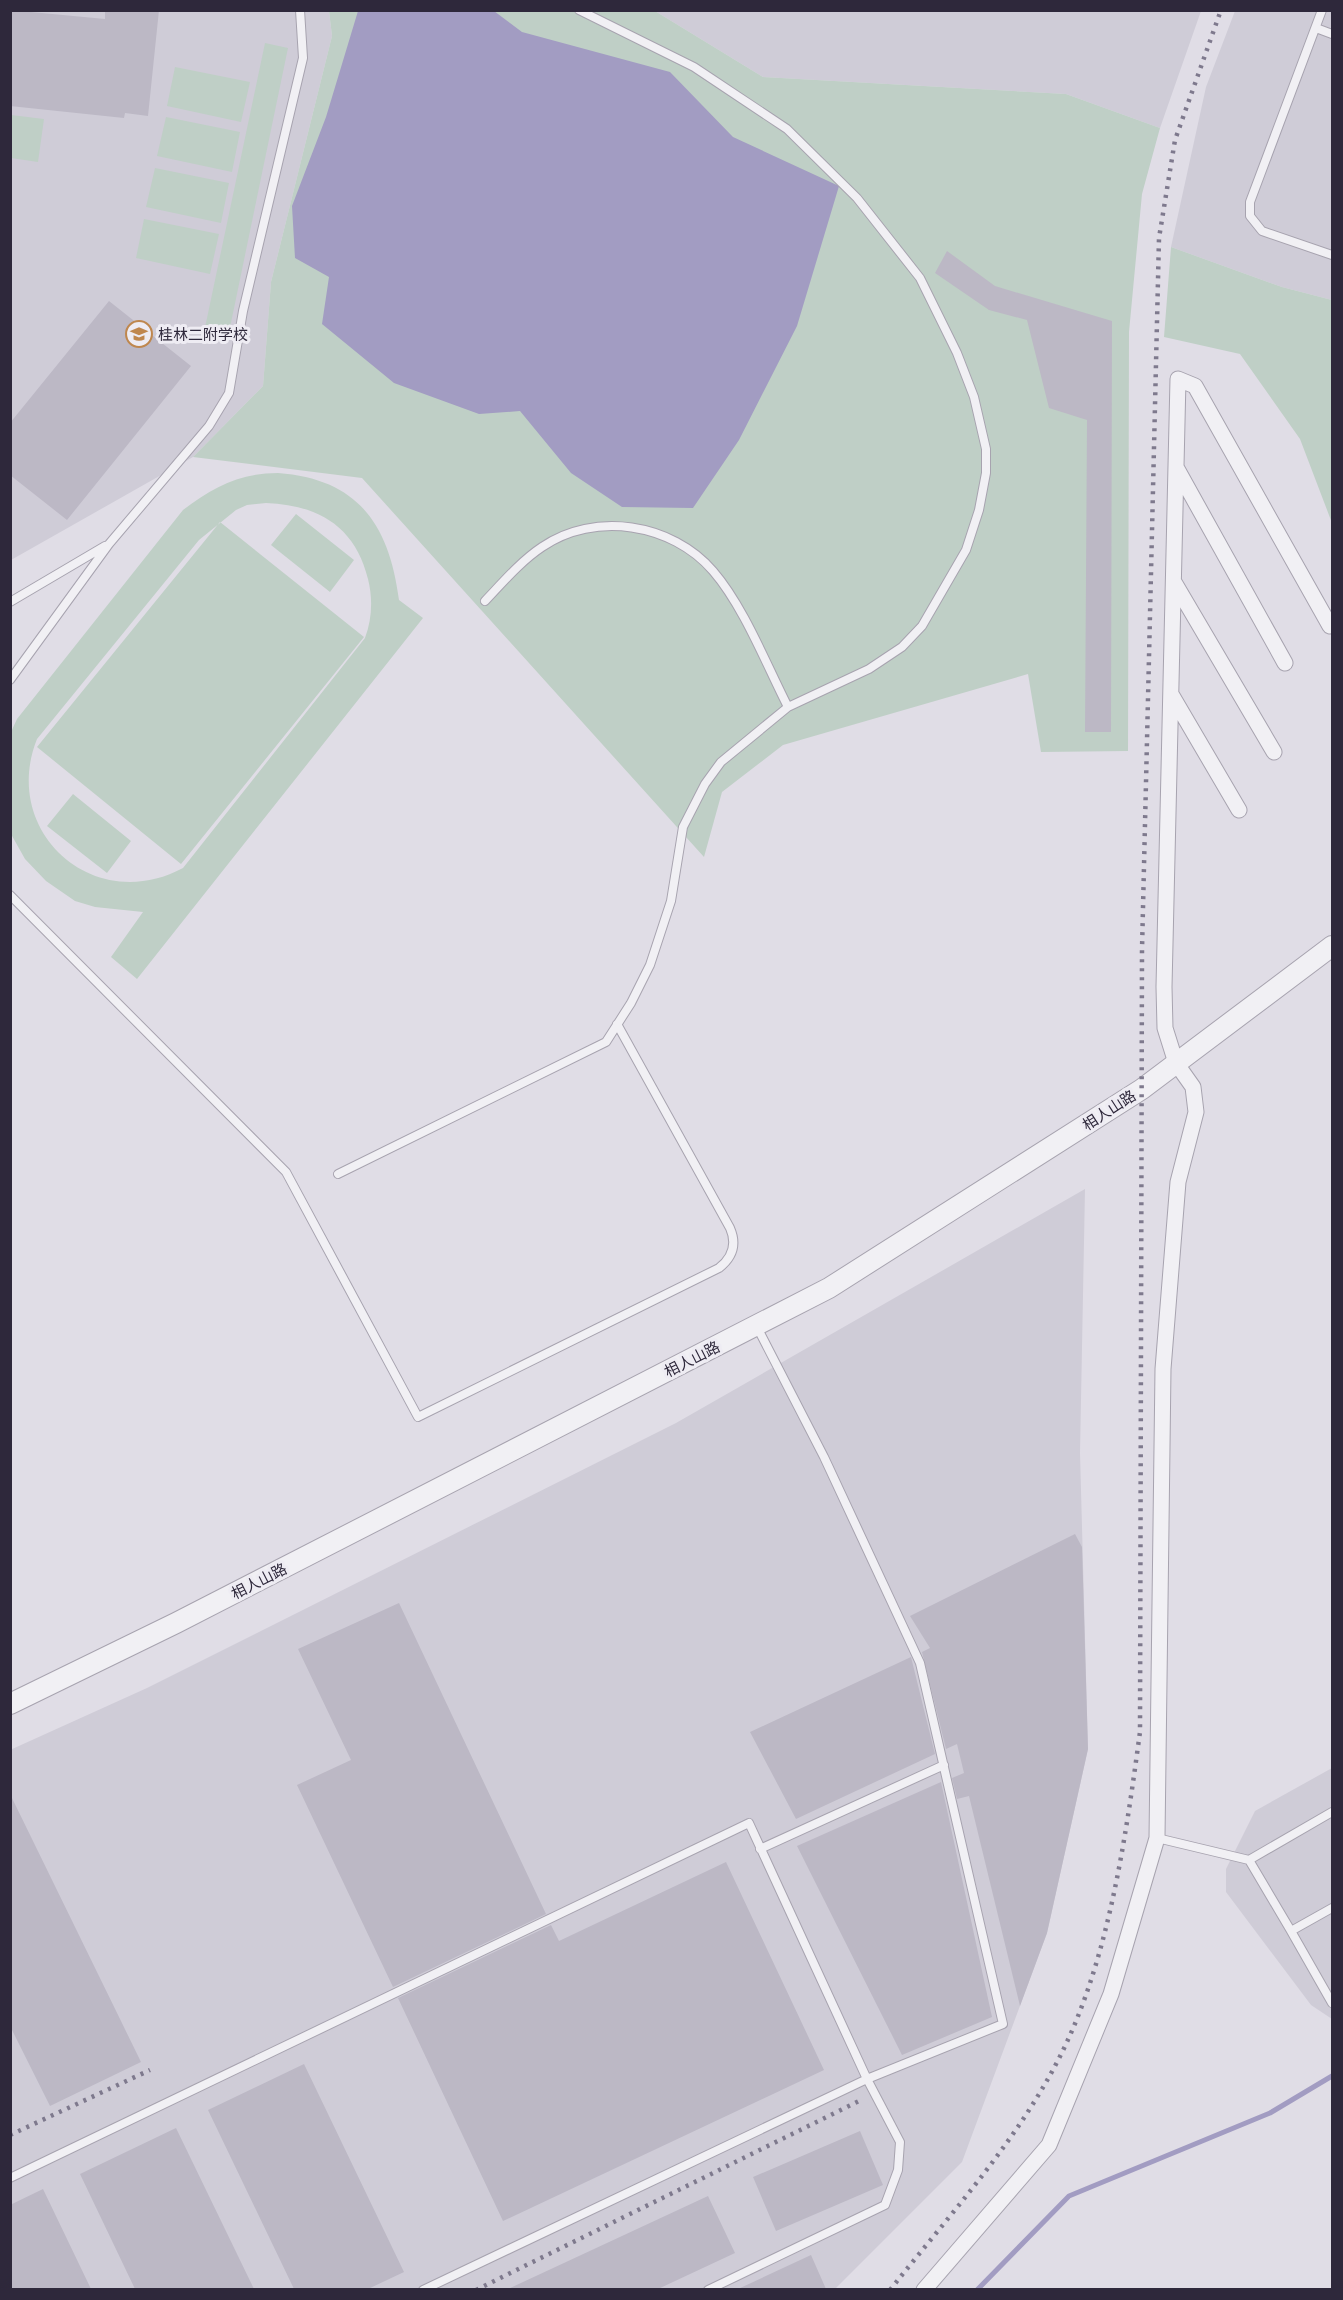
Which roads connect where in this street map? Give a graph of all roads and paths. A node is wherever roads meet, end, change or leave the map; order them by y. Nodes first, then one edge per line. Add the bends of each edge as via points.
1 (300, 10) edge
2 (579, 10) edge
3 (1322, 10) edge
4 (1316, 28) junction
5 (1332, 34) edge
6 (1332, 255) edge
7 (1176, 467) junction
8 (109, 544) junction
9 (1173, 581) junction
10 (485, 601) dead end
11 (10, 602) edge
12 (1330, 626) dead end
13 (1285, 663) dead end
14 (10, 680) edge
15 (1171, 693) junction
16 (788, 707) junction
17 (1274, 752) dead end
18 (1239, 810) dead end
19 (10, 895) edge
20 (1332, 946) edge
21 (617, 1024) junction
22 (1176, 1063) junction
23 (338, 1174) dead end
24 (756, 1326) junction
25 (10, 1704) edge
26 (944, 1765) junction
27 (1332, 1812) edge
28 (1157, 1838) junction
29 (760, 1849) junction
30 (1249, 1860) junction
31 (1332, 1908) edge
32 (1291, 1931) junction
33 (1332, 2003) edge
34 (867, 2079) junction
35 (10, 2178) edge
36 (423, 2289) edge
37 (708, 2289) edge
38 (924, 2289) edge

1 - 8 lane via 303,58 243,311 229,393 209,426
2 - 16 lane via 694,67 787,129 857,198 920,279 974,397 986,449 979,510 966,550 922,626 902,647 869,669
3 - 4 lane
4 - 5 lane
4 - 6 lane via 1250,202 1250,216 1262,231
7 - 9 street
7 - 12 street via 1178,379 1195,386
7 - 13 street
8 - 11 lane
8 - 14 lane
9 - 15 street
9 - 17 street
10 - 16 lane via 525,560 567,535 616,527 660,533 687,546 715,572
15 - 18 street
15 - 22 street via 1164,987 1165,1028
16 - 21 lane via 721,762 705,784 683,827 671,901 650,964 632,1003
19 - 21 lane via 286,1172 418,1417 719,1268 730,1258 734,1241 730,1228
20 - 22 street, 相人山路
21 - 23 lane via 606,1042
22 - 24 street, 相人山路 via 1142,1089 829,1288
22 - 28 street via 1193,1086 1196,1112 1178,1182 1163,1369
24 - 25 street, 相人山路
24 - 26 lane via 824,1457 920,1663
26 - 29 lane
26 - 34 lane via 1003,2024
27 - 30 lane
28 - 30 lane
28 - 38 street via 1111,1994 1049,2145
29 - 34 lane
29 - 35 lane via 749,1823
30 - 32 lane
31 - 32 lane
32 - 33 lane
34 - 36 lane
34 - 37 lane via 900,2142 898,2170 885,2205

